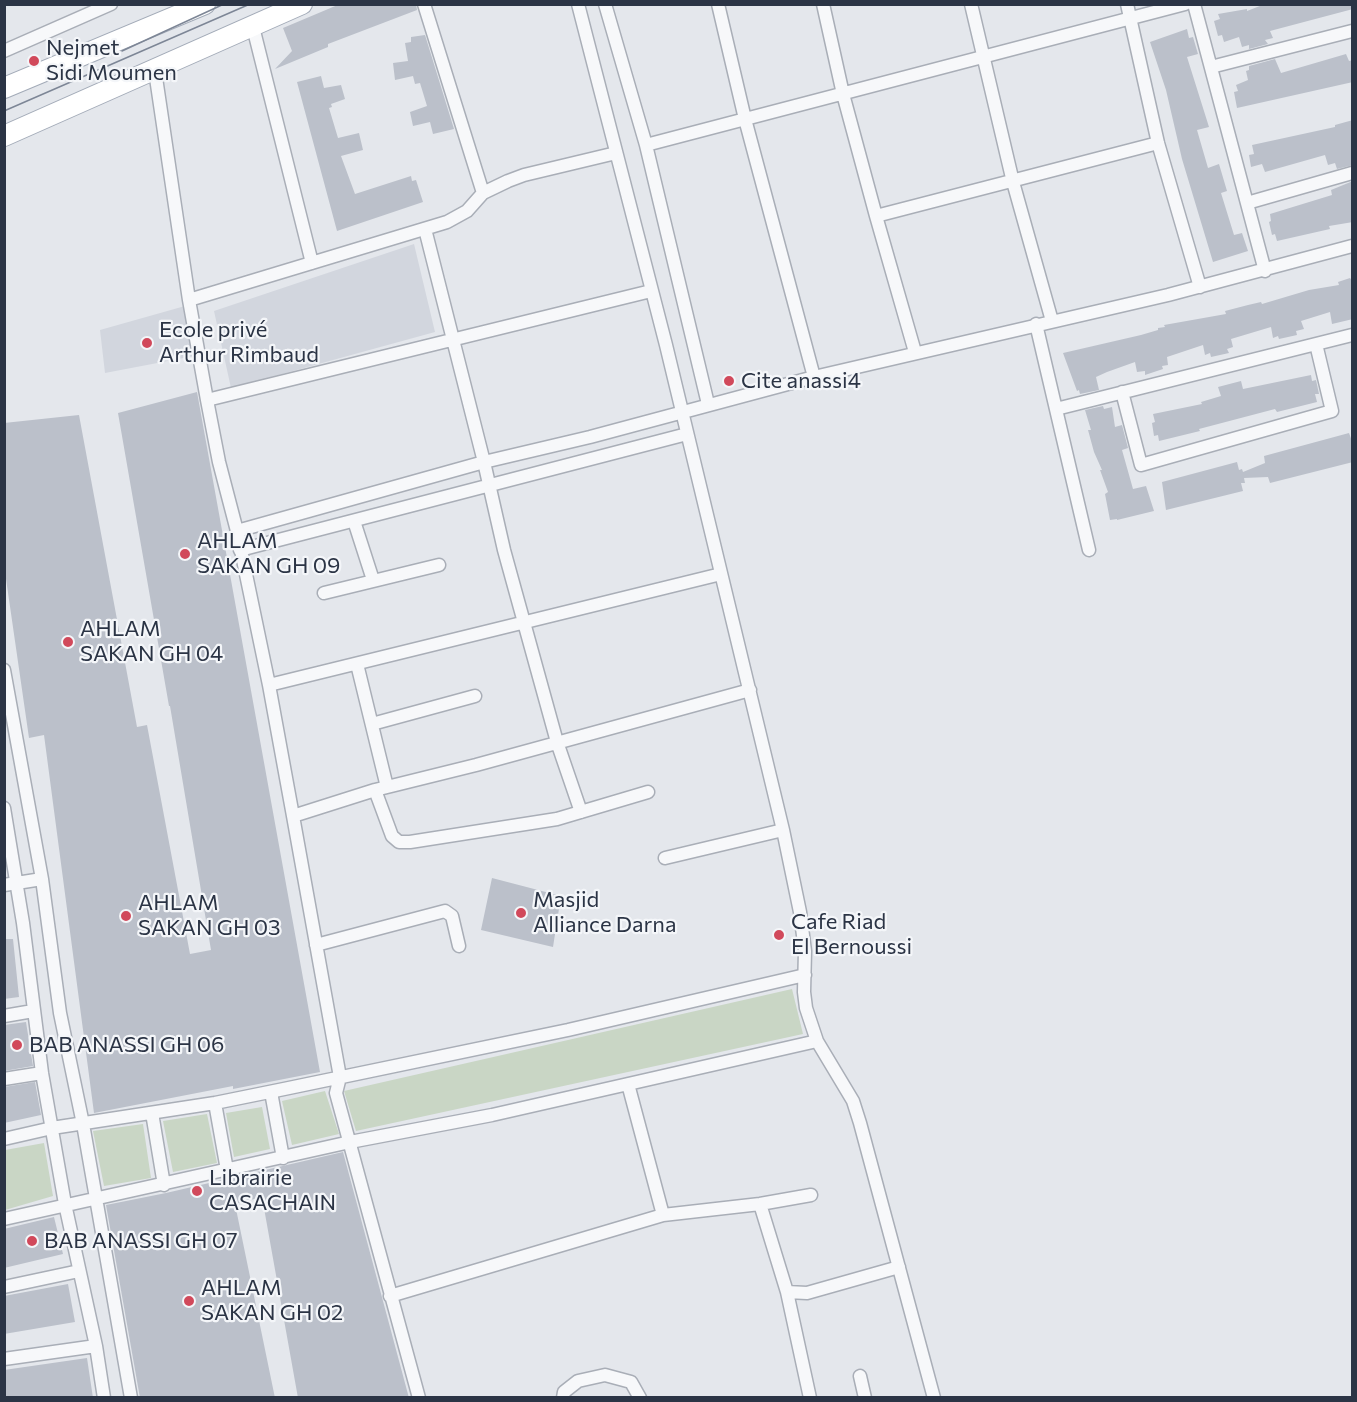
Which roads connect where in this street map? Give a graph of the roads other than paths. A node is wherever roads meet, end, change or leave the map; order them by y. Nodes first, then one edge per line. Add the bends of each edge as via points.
1 (111, 4) edge
2 (205, 4) edge
3 (302, 4) edge
4 (424, 4) edge
5 (578, 4) edge
6 (605, 4) edge
7 (718, 4) edge
8 (823, 4) edge
9 (971, 4) edge
10 (1127, 4) edge
11 (1185, 4) edge
12 (1194, 4) edge
13 (1131, 19) junction
14 (253, 27) junction
15 (1353, 31) edge
16 (4, 51) edge
17 (982, 57) junction
18 (1211, 67) junction
19 (154, 71) junction
20 (4, 88) edge
21 (843, 94) junction
22 (745, 119) junction
23 (4, 136) edge
24 (1158, 143) junction
25 (646, 145) junction
26 (616, 153) junction
27 (1353, 173) edge
28 (1013, 182) junction
29 (483, 193) junction
30 (1247, 202) junction
31 (876, 216) junction
32 (425, 229) junction
33 (1353, 246) edge
34 (312, 263) junction
35 (1265, 270) junction
36 (1200, 287) junction
37 (651, 291) junction
38 (189, 300) junction
39 (1052, 321) junction
40 (1036, 324) junction
41 (1353, 335) edge
42 (453, 339) junction
43 (1316, 344) junction
44 (915, 352) junction
45 (814, 376) junction
46 (1122, 392) junction
47 (207, 400) junction
48 (708, 404) junction
49 (1056, 409) junction
50 (682, 411) junction
51 (687, 434) junction
52 (484, 462) junction
53 (489, 486) junction
54 (354, 521) junction
55 (237, 531) junction
56 (240, 550) junction
57 (1089, 550) dead end
58 (439, 565) dead end
59 (721, 574) junction
60 (373, 580) junction
61 (324, 593) dead end
62 (524, 622) junction
63 (357, 664) junction
64 (4, 670) edge
65 (269, 685) junction
66 (750, 690) junction
67 (475, 696) dead end
68 (372, 724) junction
69 (557, 742) junction
70 (381, 788) junction
71 (648, 792) dead end
72 (581, 812) junction
73 (5, 815) edge
74 (293, 816) junction
75 (783, 830) junction
76 (665, 858) dead end
77 (42, 879) junction
78 (10, 884) edge
79 (316, 945) junction
80 (459, 946) dead end
81 (805, 975) junction
82 (33, 1011) junction
83 (4, 1016) edge
84 (817, 1041) junction
85 (42, 1072) junction
86 (340, 1077) junction
87 (4, 1079) edge
88 (628, 1084) junction
89 (271, 1092) junction
90 (215, 1103) junction
91 (152, 1113) junction
92 (83, 1124) junction
93 (52, 1128) junction
94 (4, 1139) edge
95 (350, 1142) junction
96 (283, 1158) junction
97 (227, 1170) junction
98 (164, 1185) junction
99 (811, 1195) dead end
100 (94, 1198) junction
101 (65, 1204) junction
102 (760, 1204) junction
103 (663, 1215) junction
104 (4, 1219) edge
105 (899, 1268) junction
106 (80, 1271) junction
107 (4, 1287) edge
108 (787, 1292) junction
109 (390, 1296) junction
110 (96, 1346) junction
111 (4, 1359) edge
112 (860, 1376) dead end
113 (104, 1398) edge
114 (131, 1398) edge
115 (419, 1398) edge
116 (563, 1398) edge
117 (640, 1398) edge
118 (810, 1398) edge
119 (865, 1398) edge
120 (933, 1398) edge

1 - 16 street
2 - 20 main road
3 - 14 main road
4 - 29 street
5 - 26 street
6 - 25 street
7 - 22 street
8 - 21 street
9 - 17 street
10 - 13 street
11 - 13 street
12 - 18 street
13 - 17 street
13 - 24 street
14 - 19 main road
14 - 34 street
15 - 18 street
17 - 21 street
17 - 28 street
18 - 30 street
19 - 23 main road
19 - 38 street
21 - 22 street
21 - 31 street
22 - 25 street
22 - 45 street
24 - 28 street
24 - 36 street
25 - 48 street
26 - 29 street via 524,175
26 - 37 street
27 - 30 street
28 - 31 street
28 - 39 street
29 - 32 street via 467,211
30 - 35 street
31 - 44 street
32 - 34 street
32 - 42 street
33 - 35 street
34 - 38 street
35 - 36 street
36 - 39 street
37 - 42 street
37 - 50 street
38 - 47 street
39 - 40 street
40 - 44 street
40 - 49 street
41 - 43 street
42 - 47 street
42 - 52 street
43 - 46 street
43 - 46 street via 1332,411 1141,465
44 - 45 street
45 - 48 street
46 - 49 street
47 - 55 street
48 - 50 street
49 - 57 street
50 - 51 street
50 - 52 street via 590,438
51 - 53 street
51 - 59 street
52 - 53 street
52 - 55 street
53 - 54 street
53 - 62 street
54 - 56 street
54 - 60 street
55 - 56 street
56 - 65 street
58 - 60 street
59 - 62 street
59 - 66 street
60 - 61 street
62 - 63 street
62 - 69 street
63 - 65 street
63 - 68 street
64 - 77 street
65 - 74 street
66 - 69 street
66 - 75 street
67 - 68 street
68 - 70 street
69 - 70 street
69 - 72 street
70 - 72 street via 392,836 399,842 557,819
70 - 74 street
71 - 72 street
73 - 78 street
74 - 79 street
75 - 76 street
75 - 81 street via 800,912
77 - 78 street
77 - 92 street via 60,1014
78 - 82 street
79 - 80 street via 445,911 452,916
79 - 86 street
81 - 84 street via 806,1008
81 - 86 street
82 - 83 street
82 - 85 street
84 - 88 street
84 - 105 street via 853,1101
85 - 87 street
85 - 93 street
86 - 89 street
86 - 95 street via 336,1093
88 - 95 street
88 - 103 street
89 - 90 street
89 - 96 street
90 - 91 street
90 - 97 street
91 - 92 street
91 - 98 street
92 - 93 street
92 - 100 street
93 - 94 street
93 - 101 street
95 - 96 street
95 - 109 street
96 - 97 street
97 - 98 street
98 - 100 street
99 - 102 street
100 - 101 street
100 - 114 street
101 - 104 street
101 - 106 street
102 - 103 street
102 - 108 street
103 - 109 street
105 - 108 street via 807,1293
105 - 120 street
106 - 107 street
106 - 110 street
108 - 118 street
109 - 115 street
110 - 111 street
110 - 113 street
112 - 119 street
116 - 117 street via 564,1392 578,1381 605,1375 631,1382

